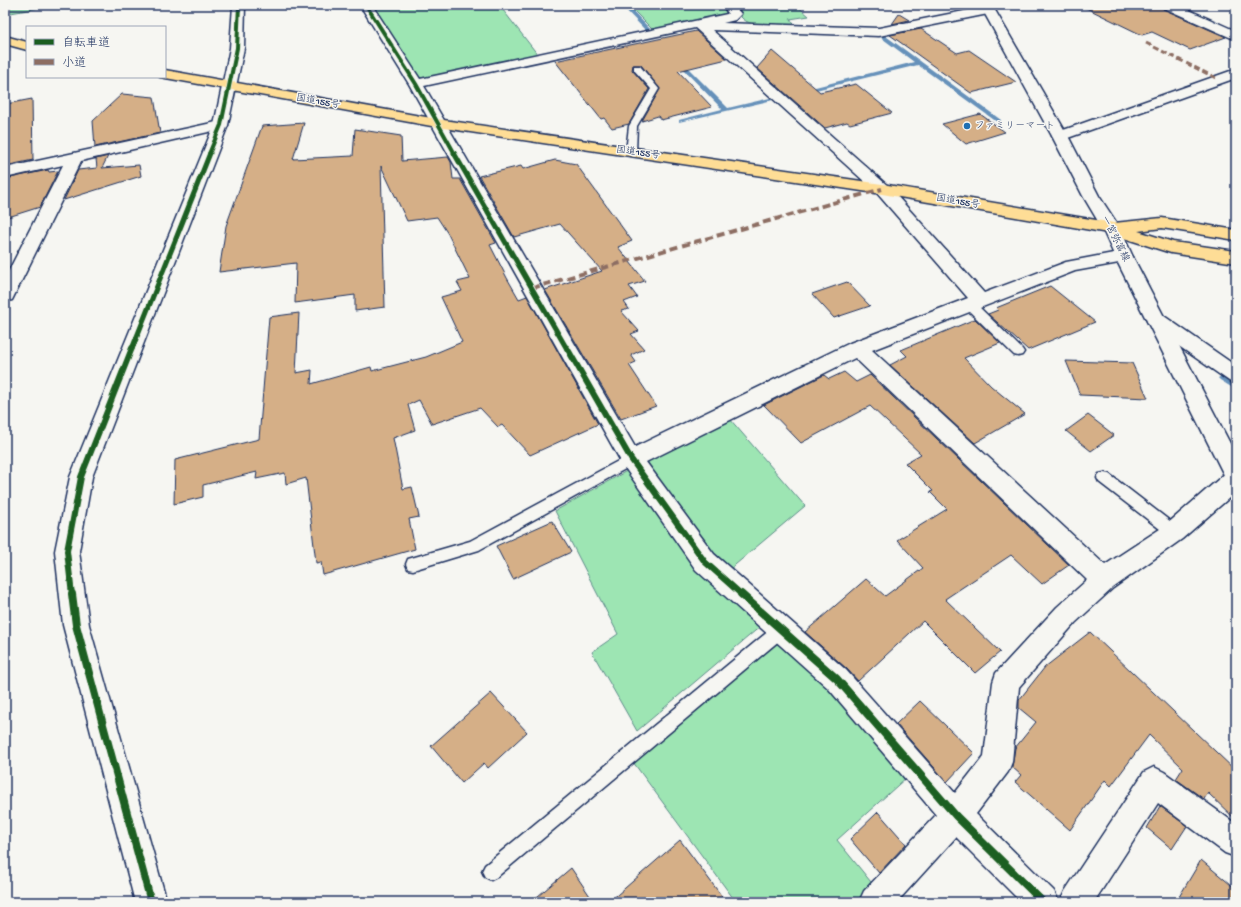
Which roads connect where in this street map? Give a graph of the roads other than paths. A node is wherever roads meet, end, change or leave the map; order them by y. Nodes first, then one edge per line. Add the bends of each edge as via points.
1 (239, 5) edge
2 (366, 5) edge
3 (728, 5) edge
4 (1168, 5) edge
5 (988, 8) edge
6 (698, 24) junction
7 (1236, 36) edge
8 (5, 40) edge
9 (26, 46) edge
10 (637, 68) dead end
11 (1236, 73) edge
12 (166, 74) edge
13 (416, 84) junction
14 (229, 86) junction
15 (437, 123) junction
16 (221, 125) junction
17 (1060, 136) junction
18 (631, 152) junction
19 (75, 157) junction
20 (5, 173) edge
21 (882, 189) junction
22 (1111, 228) junction
23 (1236, 235) edge
24 (1124, 257) junction
25 (1236, 257) edge
26 (5, 296) edge
27 (975, 303) junction
28 (1157, 321) junction
29 (858, 348) junction
30 (1018, 352) dead end
31 (1236, 376) edge
32 (631, 459) junction
33 (1236, 477) edge
34 (1104, 478) dead end
35 (1174, 532) junction
36 (413, 564) dead end
37 (1104, 580) junction
38 (781, 630) junction
39 (956, 816) junction
40 (1236, 842) edge
41 (491, 871) dead end
42 (151, 902) edge
43 (875, 902) edge
44 (1043, 902) edge
45 (1076, 902) edge

1 - 14 street via 237,48
2 - 13 street
3 - 6 street via 735,14 731,17
4 - 7 street
5 - 6 street via 879,32 717,27
5 - 17 street, 一宮弥富線
6 - 13 street
6 - 21 street
8 - 9 highway
10 - 18 lane via 655,89 633,126
11 - 17 street
12 - 14 highway, 国道155号
13 - 15 street
14 - 15 highway, 国道155号
14 - 16 street
15 - 18 highway, 国道155号
15 - 32 street
16 - 19 street
16 - 42 street via 81,477 67,551 76,625
17 - 22 street, 一宮弥富線
18 - 21 highway, 国道155号
19 - 20 street
19 - 26 street
21 - 22 highway, 国道155号
21 - 27 street
22 - 23 highway, 国道155号 via 1162,223
22 - 24 street, 一宮弥富線
22 - 25 highway, 国道155号 via 1172,247
24 - 27 street via 1072,266
24 - 28 street, 一宮弥富線
27 - 29 street
27 - 30 lane
28 - 31 street
28 - 33 street, 一宮弥富線
29 - 32 street
29 - 37 street
32 - 36 lane via 474,546
32 - 38 street via 705,562
33 - 35 street
34 - 35 lane
35 - 37 street
37 - 39 street via 1066,615 1006,682 998,762
38 - 39 street via 837,679
38 - 41 lane
39 - 43 street
39 - 44 street
40 - 45 street via 1154,782

